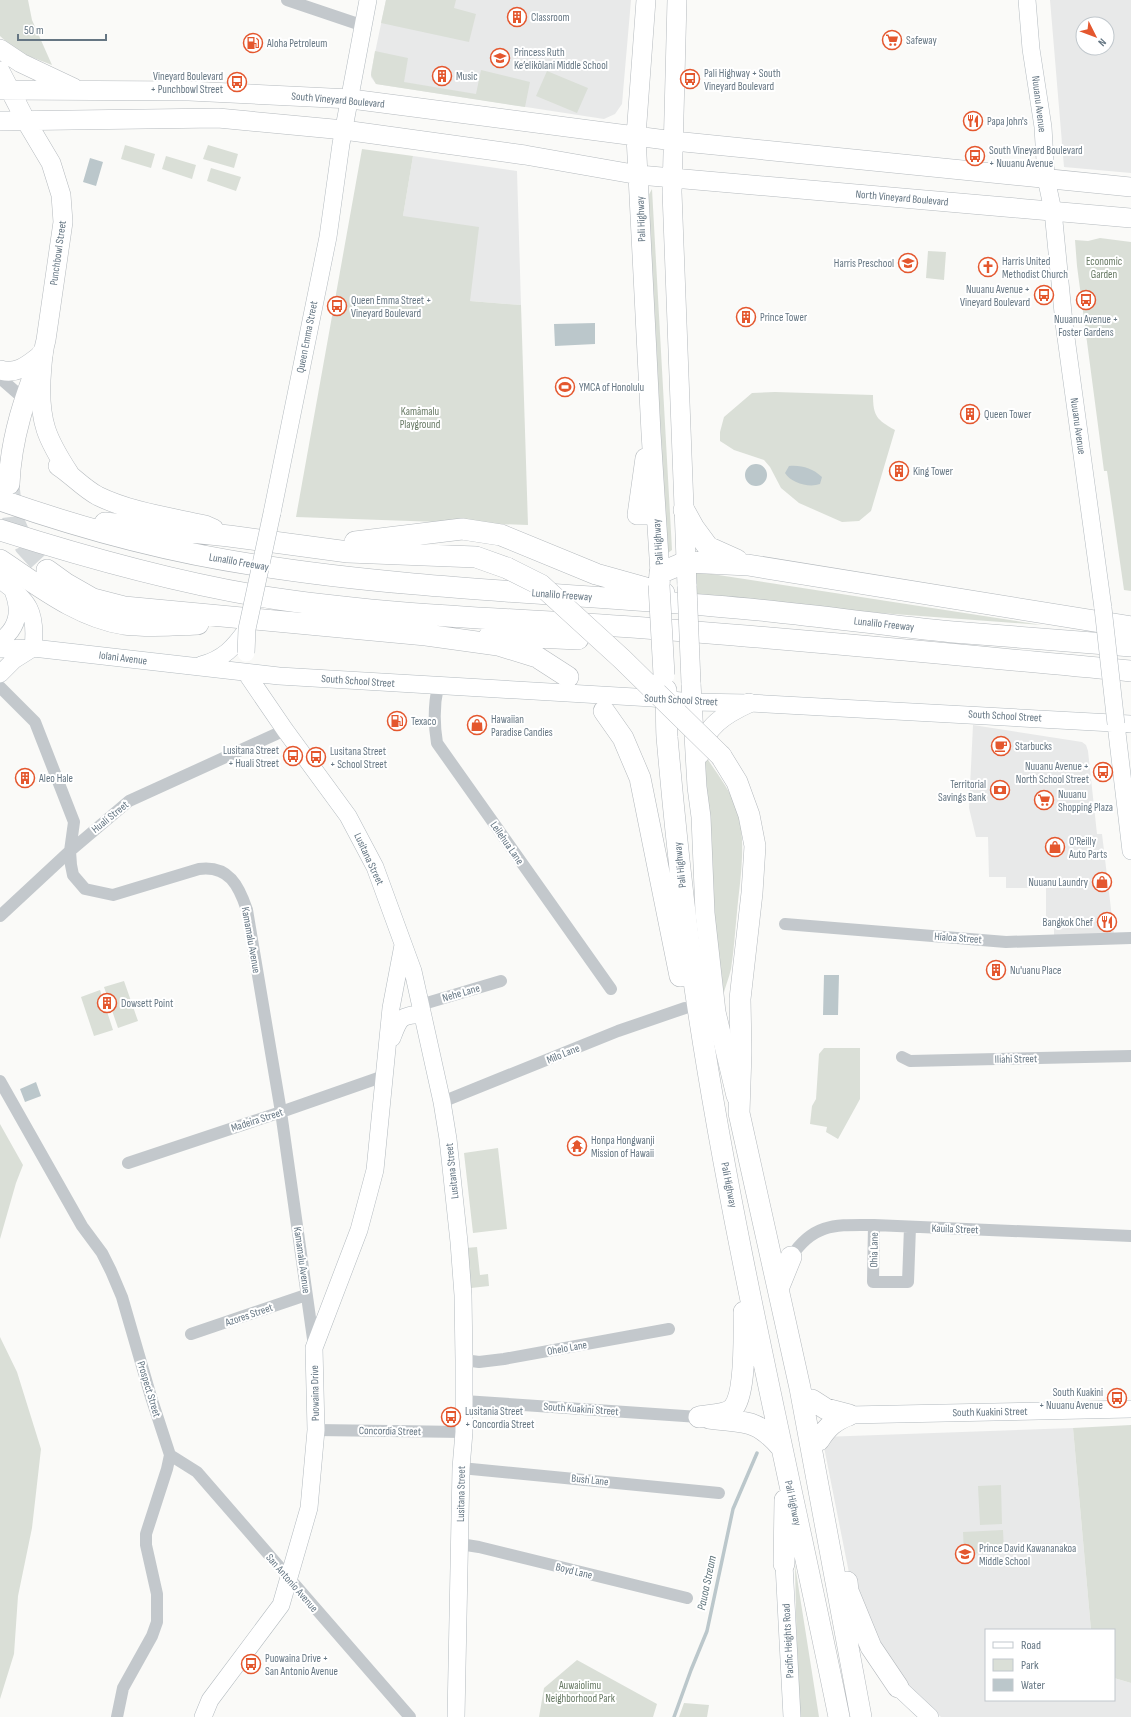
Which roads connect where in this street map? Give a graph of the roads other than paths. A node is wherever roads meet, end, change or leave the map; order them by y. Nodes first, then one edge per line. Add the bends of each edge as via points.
1 (287, 0) edge
2 (368, 0) edge
3 (646, 0) edge
4 (677, 0) edge
5 (681, 0) edge
6 (1026, 0) edge
7 (364, 26) junction
8 (675, 27) junction
9 (0, 49) edge
10 (0, 71) edge
11 (77, 89) junction
12 (5, 91) edge
13 (351, 99) junction
14 (0, 121) edge
15 (26, 121) junction
16 (344, 130) junction
17 (636, 136) junction
18 (674, 141) junction
19 (639, 175) junction
20 (672, 178) junction
21 (1046, 178) junction
22 (1131, 187) edge
23 (1053, 211) junction
24 (1131, 218) edge
25 (42, 354) junction
26 (0, 370) edge
27 (0, 378) edge
28 (24, 399) junction
29 (69, 473) junction
30 (5, 492) edge
31 (27, 510) junction
32 (684, 510) junction
33 (0, 530) edge
34 (229, 536) junction
35 (314, 548) junction
36 (0, 560) edge
37 (686, 562) junction
38 (748, 565) junction
39 (48, 570) tunnel mouth
40 (660, 579) junction
41 (6, 584) edge
42 (715, 606) junction
43 (251, 624) junction
44 (1131, 627) edge
45 (426, 635) junction
46 (0, 641) edge
47 (855, 646) junction
48 (1131, 646) edge
49 (33, 648) junction
50 (0, 650) edge
51 (239, 652) junction
52 (195, 667) junction
53 (1131, 671) edge
54 (246, 673) junction
55 (0, 674) edge
56 (568, 677) dead end
57 (438, 686) junction
58 (3, 691) edge
59 (667, 700) junction
60 (691, 702) junction
61 (748, 703) junction
62 (604, 711) dead end
63 (1124, 724) edge
64 (285, 730) junction
65 (697, 788) junction
66 (70, 851) junction
67 (1131, 851) edge
68 (0, 916) edge
69 (785, 924) dead end
70 (1131, 938) edge
71 (403, 945) junction
72 (501, 981) dead end
73 (611, 989) dead end
74 (685, 1008) junction
75 (421, 1009) junction
76 (387, 1050) junction
77 (1131, 1056) edge
78 (902, 1057) dead end
79 (384, 1076) junction
80 (0, 1081) edge
81 (442, 1102) junction
82 (281, 1112) junction
83 (740, 1113) junction
84 (721, 1142) junction
85 (128, 1163) dead end
86 (874, 1225) junction
87 (910, 1227) junction
88 (1131, 1236) edge
89 (791, 1257) joint
90 (744, 1269) junction
91 (778, 1289) junction
92 (306, 1295) junction
93 (785, 1320) junction
94 (669, 1329) dead end
95 (191, 1334) dead end
96 (314, 1348) junction
97 (464, 1360) junction
98 (812, 1400) junction
99 (464, 1401) junction
100 (1131, 1409) edge
101 (849, 1415) junction
102 (699, 1417) junction
103 (316, 1430) junction
104 (464, 1432) junction
105 (819, 1440) junction
106 (781, 1447) junction
107 (170, 1454) junction
108 (461, 1468) junction
109 (787, 1475) junction
110 (719, 1493) dead end
111 (460, 1544) junction
112 (784, 1564) joint
113 (290, 1580) junction
114 (687, 1598) dead end
115 (898, 1687) joint
116 (117, 1717) edge
117 (203, 1717) edge
118 (410, 1717) edge
119 (456, 1717) edge
120 (792, 1717) edge
121 (839, 1717) edge
122 (861, 1717) edge
123 (930, 1717) edge

1 - 7 street
2 - 7 main road, Queen Emma Street
3 - 17 main road, Pali Highway
4 - 8 main road, Pali Highway
5 - 8 main road
6 - 21 main road, Nuuanu Avenue via 1043,127
7 - 13 main road, Queen Emma Street
8 - 18 main road, Pali Highway
9 - 11 main road via 26,66
10 - 12 main road, Punchbowl Street
11 - 12 main road, South Vineyard Boulevard
11 - 13 main road, South Vineyard Boulevard via 189,91
12 - 15 main road, Punchbowl Street
13 - 16 main road, Queen Emma Street
13 - 17 main road, South Vineyard Boulevard
14 - 15 main road
15 - 16 main road via 218,118
15 - 25 main road, Punchbowl Street via 51,163 63,204 63,222
16 - 19 main road via 525,155
16 - 43 main road, Queen Emma Street, bridge via 328,237
17 - 18 main road, South Vineyard Boulevard
17 - 19 main road, Pali Highway
18 - 20 main road, Pali Highway
18 - 21 main road
19 - 20 main road
19 - 40 main road, Pali Highway via 650,433
20 - 23 main road, North Vineyard Boulevard
20 - 32 main road, Pali Highway
21 - 22 main road
21 - 23 main road, Nuuanu Avenue
23 - 24 main road, North Vineyard Boulevard
23 - 63 main road, Nuuanu Avenue, bridge via 1064,323 1101,585
25 - 26 main road via 22,369 6,372
25 - 28 highway
25 - 29 main road, Punchbowl Street via 42,417 52,445
27 - 28 street
28 - 29 main road via 47,458
28 - 30 highway via 13,440
29 - 34 main road via 82,487 105,499 127,507 205,525
30 - 31 highway, Lunalilo Freeway
31 - 34 highway via 92,521
31 - 42 highway, Lunalilo Freeway via 167,549 276,568 426,585
32 - 37 main road, Pali Highway
32 - 38 highway via 708,547
33 - 47 highway via 142,571 204,586 283,600 374,610
34 - 35 highway
35 - 42 highway via 327,544 462,529 486,532 501,535 596,574
35 - 83 highway, bridge via 348,552 476,557 507,568 541,585 622,659 721,756 737,782 749,815 755,846 740,999
36 - 43 highway via 75,608 104,620 157,626
37 - 38 highway
37 - 40 highway
37 - 60 main road, Pali Highway, bridge
38 - 44 highway
39 - 43 highway via 93,599 124,607
40 - 59 highway, Pali Highway, bridge
41 - 46 main road via 18,610 12,630
41 - 49 main road via 24,599 28,606 34,626
42 - 48 highway, Lunalilo Freeway via 953,632
43 - 45 highway
43 - 51 main road, Queen Emma Street, bridge
45 - 47 highway via 448,633 721,644
45 - 56 highway via 498,645 537,658
47 - 53 highway
49 - 50 main road, Iolani Avenue
49 - 52 main road, Iolani Avenue
49 - 55 main road via 14,660
51 - 52 main road
51 - 54 main road, Queen Emma Street
52 - 54 main road, Iolani Avenue
54 - 57 main road, South School Street
54 - 64 main road, Lusitana Street
57 - 59 main road, South School Street
57 - 73 street, Leilehua Lane via 435,731 440,748
58 - 66 street, Kamamalu Avenue via 35,722 74,822
59 - 60 main road, South School Street
59 - 84 highway, Pali Highway via 667,733 686,924
60 - 61 main road, South School Street
60 - 65 main road, Pali Highway
61 - 63 main road, South School Street
61 - 65 main road via 727,713 710,730 701,749
62 - 74 highway via 623,738 640,778
63 - 67 main road, Nuuanu Avenue
64 - 66 street, Huali Street via 129,801
64 - 71 main road, Lusitana Street via 348,816 375,867
65 - 83 main road, Pali Highway via 701,817 705,913 716,1012
66 - 68 street, Huali Street
66 - 82 street, Kamamalu Avenue via 73,875 85,889 99,894 113,895 204,869 218,870 236,883 247,910
69 - 70 street, Hialoa Street via 1006,942
71 - 75 main road, Lusitana Street via 413,971
71 - 76 main road via 391,1008
72 - 75 street, Nehe Lane
74 - 81 street, Milo Lane via 618,1031
74 - 84 highway
75 - 76 main road via 405,1016 397,1024
75 - 81 main road, Lusitana Street
76 - 79 main road, Puowaina Drive
77 - 78 street, Iliahi Street via 910,1061
79 - 82 street, Madeira Street
79 - 96 main road, Puowaina Drive via 375,1170 359,1230
80 - 107 street, Prospect Street via 82,1226 102,1253 111,1271 122,1296
81 - 97 main road, Lusitana Street via 460,1242
82 - 85 street, Madeira Street
82 - 92 street, Kamamalu Avenue
83 - 91 highway, Pali Highway
84 - 90 highway, Pali Highway
86 - 87 street, Kauila Street
86 - 87 street, Ohia Lane via 873,1282 908,1282
86 - 89 street, Kauila Street via 836,1225 816,1232 801,1242
87 - 88 street, Kauila Street
89 - 91 highway
90 - 102 highway via 741,1392 734,1408
90 - 106 highway, Pali Highway
91 - 93 highway, Pali Highway
92 - 95 street, Azores Street
92 - 96 street, Kamamalu Avenue
93 - 98 highway via 796,1326
93 - 122 highway, Pali Highway via 813,1452
94 - 97 street, Ohelo Lane via 504,1359 479,1362
96 - 103 main road, Puowaina Drive
97 - 99 main road, Lusitana Street
98 - 101 highway via 823,1408
98 - 105 highway
99 - 102 street, South Kuakini Street
99 - 104 main road, Lusitana Street
100 - 101 main road, South Kuakini Street
101 - 105 highway via 833,1423
102 - 106 highway via 755,1424
103 - 104 street, Concordia Street
103 - 113 main road, Puowaina Drive via 309,1508
104 - 108 main road, Lusitana Street
105 - 115 highway via 848,1591 871,1647
106 - 109 highway, Pali Highway
107 - 113 street, San Antonio Avenue via 197,1472
107 - 116 street via 146,1534 157,1594 156,1622 152,1636 123,1688
108 - 110 street, Bush Lane
108 - 111 main road, Lusitana Street
109 - 112 highway
109 - 121 highway, Pali Highway
111 - 114 street, Boyd Lane
111 - 119 main road, Lusitana Street
112 - 120 main road, Pacific Heights Road
113 - 117 main road, Puowaina Drive via 282,1605 210,1700
113 - 118 street, San Antonio Avenue
115 - 123 main road

